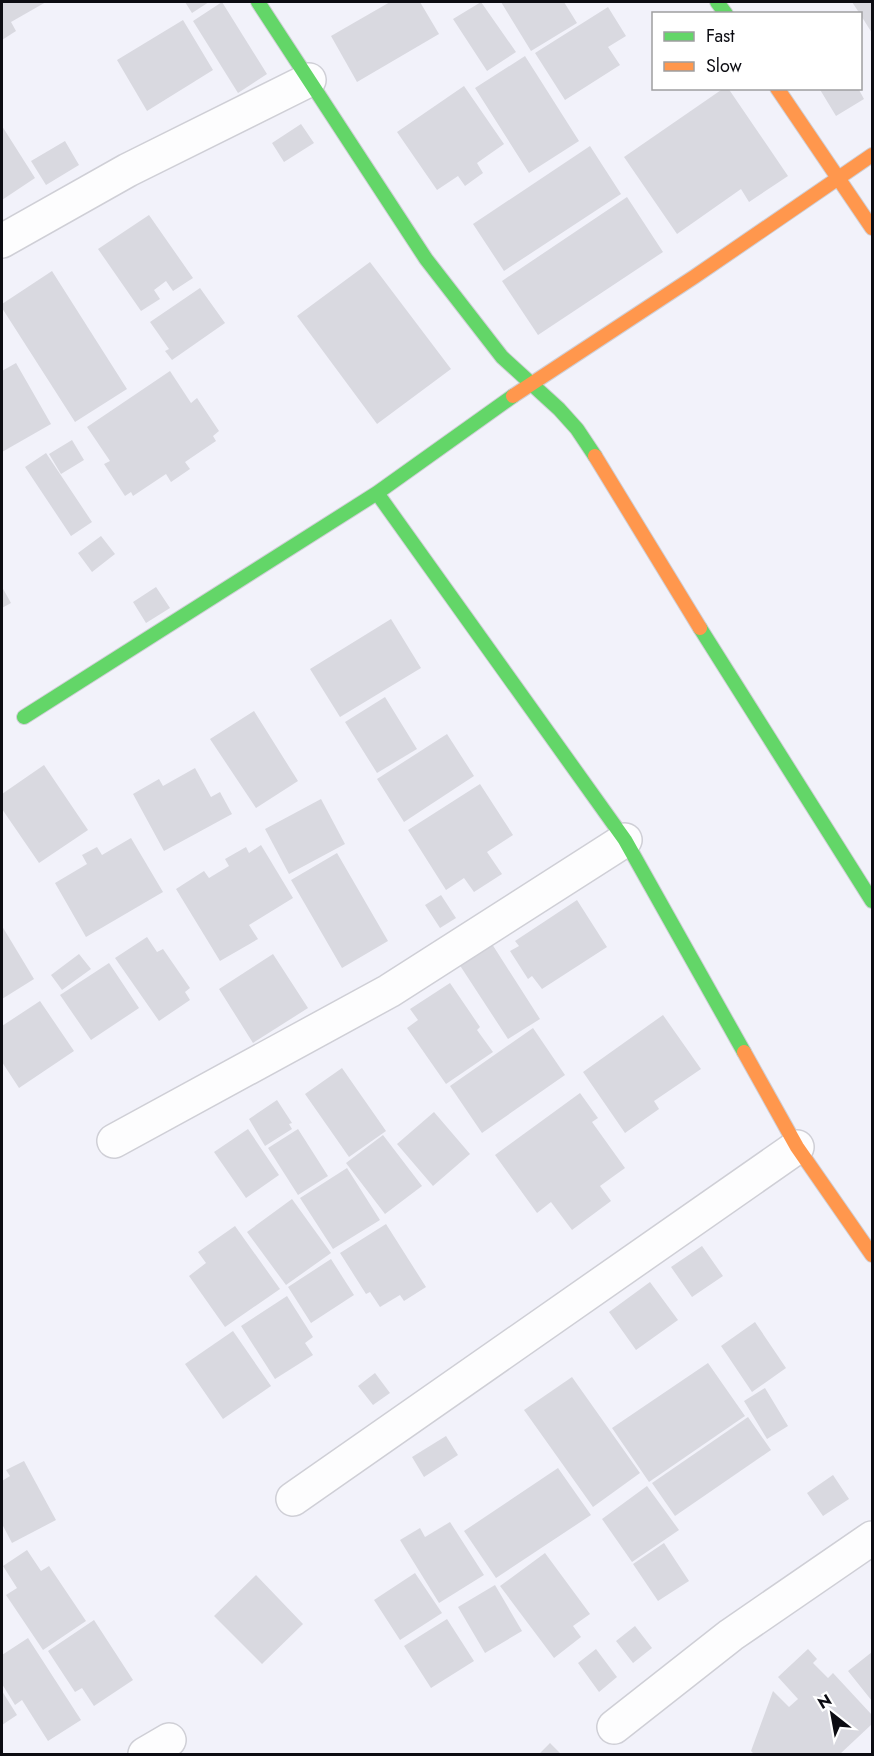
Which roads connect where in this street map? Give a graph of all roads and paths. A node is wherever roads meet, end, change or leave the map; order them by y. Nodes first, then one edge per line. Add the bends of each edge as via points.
1 (258, 2) edge
2 (309, 80) junction
3 (778, 90) edge
4 (873, 155) edge
5 (838, 178) junction
6 (873, 228) edge
7 (2, 242) edge
8 (530, 384) junction
9 (377, 493) junction
10 (24, 717) dead end
11 (625, 840) junction
12 (873, 901) edge
13 (114, 1141) dead end
14 (798, 1147) junction
15 (873, 1254) edge
16 (293, 1498) dead end
17 (873, 1538) edge
18 (614, 1727) dead end

1 - 2 street
2 - 7 street via 128,170
2 - 8 street via 426,259 502,357
3 - 5 street
4 - 5 street
5 - 6 street
5 - 8 street
8 - 9 street
8 - 12 street via 577,429 606,472 724,668
9 - 10 street
9 - 11 street
11 - 13 street via 390,992
11 - 14 street
14 - 15 street
14 - 16 street
17 - 18 street via 731,1635

